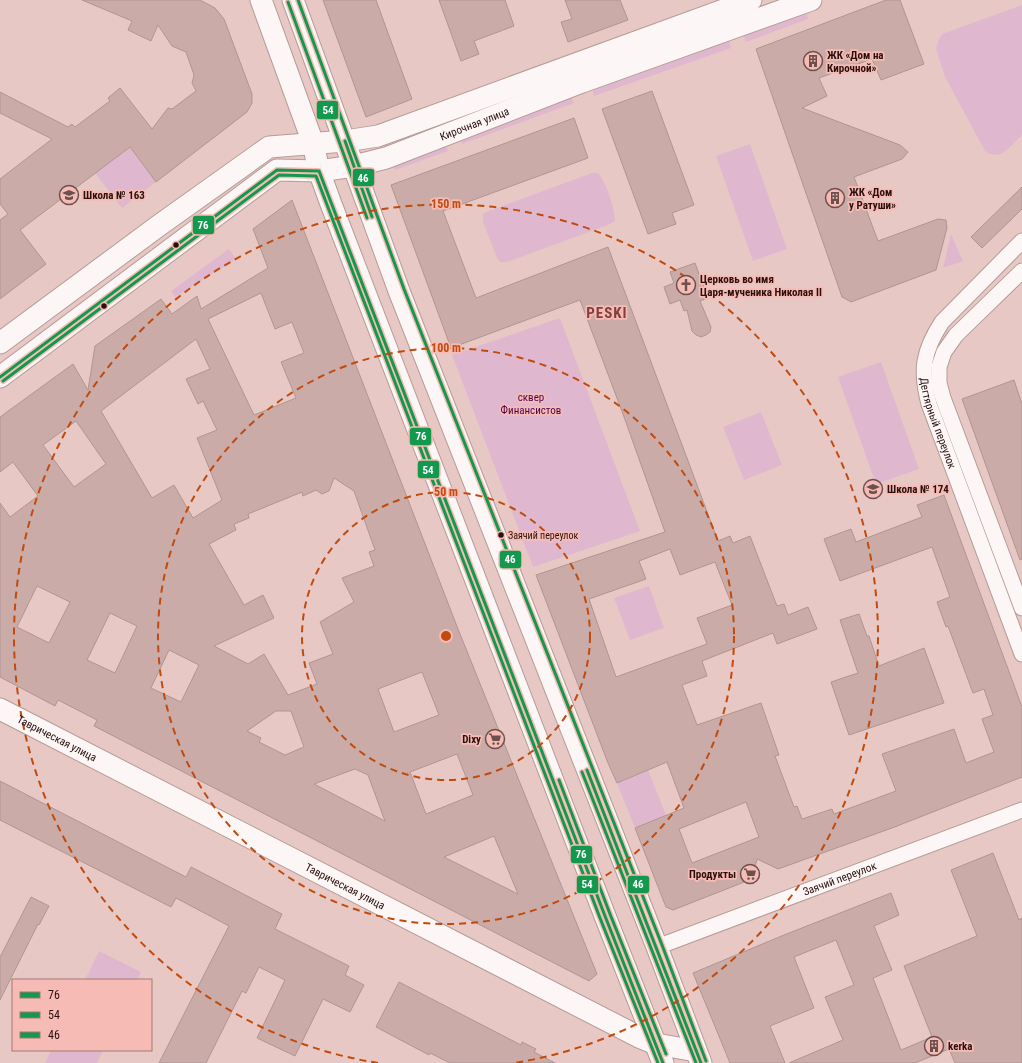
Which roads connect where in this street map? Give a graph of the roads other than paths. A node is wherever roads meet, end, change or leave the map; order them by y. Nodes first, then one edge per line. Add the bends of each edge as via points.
1 (260, 0) edge
2 (293, 0) edge
3 (751, 0) edge
4 (811, 0) edge
5 (345, 141) junction
6 (313, 143) junction
7 (354, 166) junction
8 (319, 171) junction
9 (1022, 241) edge
10 (1022, 271) edge
11 (0, 342) edge
12 (0, 377) edge
13 (1022, 608) edge
14 (1022, 654) edge
15 (0, 709) edge
16 (1022, 810) edge
17 (657, 947) junction
18 (656, 1044) junction
19 (698, 1057) edge
20 (663, 1063) edge

1 - 6 main road
2 - 5 main road
3 - 5 main road, Кирочная улица via 378,136
4 - 7 main road, Кирочная улица via 582,82 386,158
5 - 6 main road, Кирочная улица
5 - 7 main road
6 - 8 main road
6 - 11 main road, Кирочная улица via 269,147
7 - 8 main road, Кирочная улица
7 - 17 main road via 399,291
8 - 12 main road, Кирочная улица via 277,170
8 - 18 main road
9 - 14 street, Дегтярный переулок via 942,322 931,338 924,367 924,387 929,404
10 - 13 street, Дегтярный переулок via 956,335 944,352 939,383
15 - 18 main road, Таврическая улица
16 - 17 street, Заячий переулок
17 - 19 main road
18 - 19 main road, Таврическая улица
18 - 20 main road

